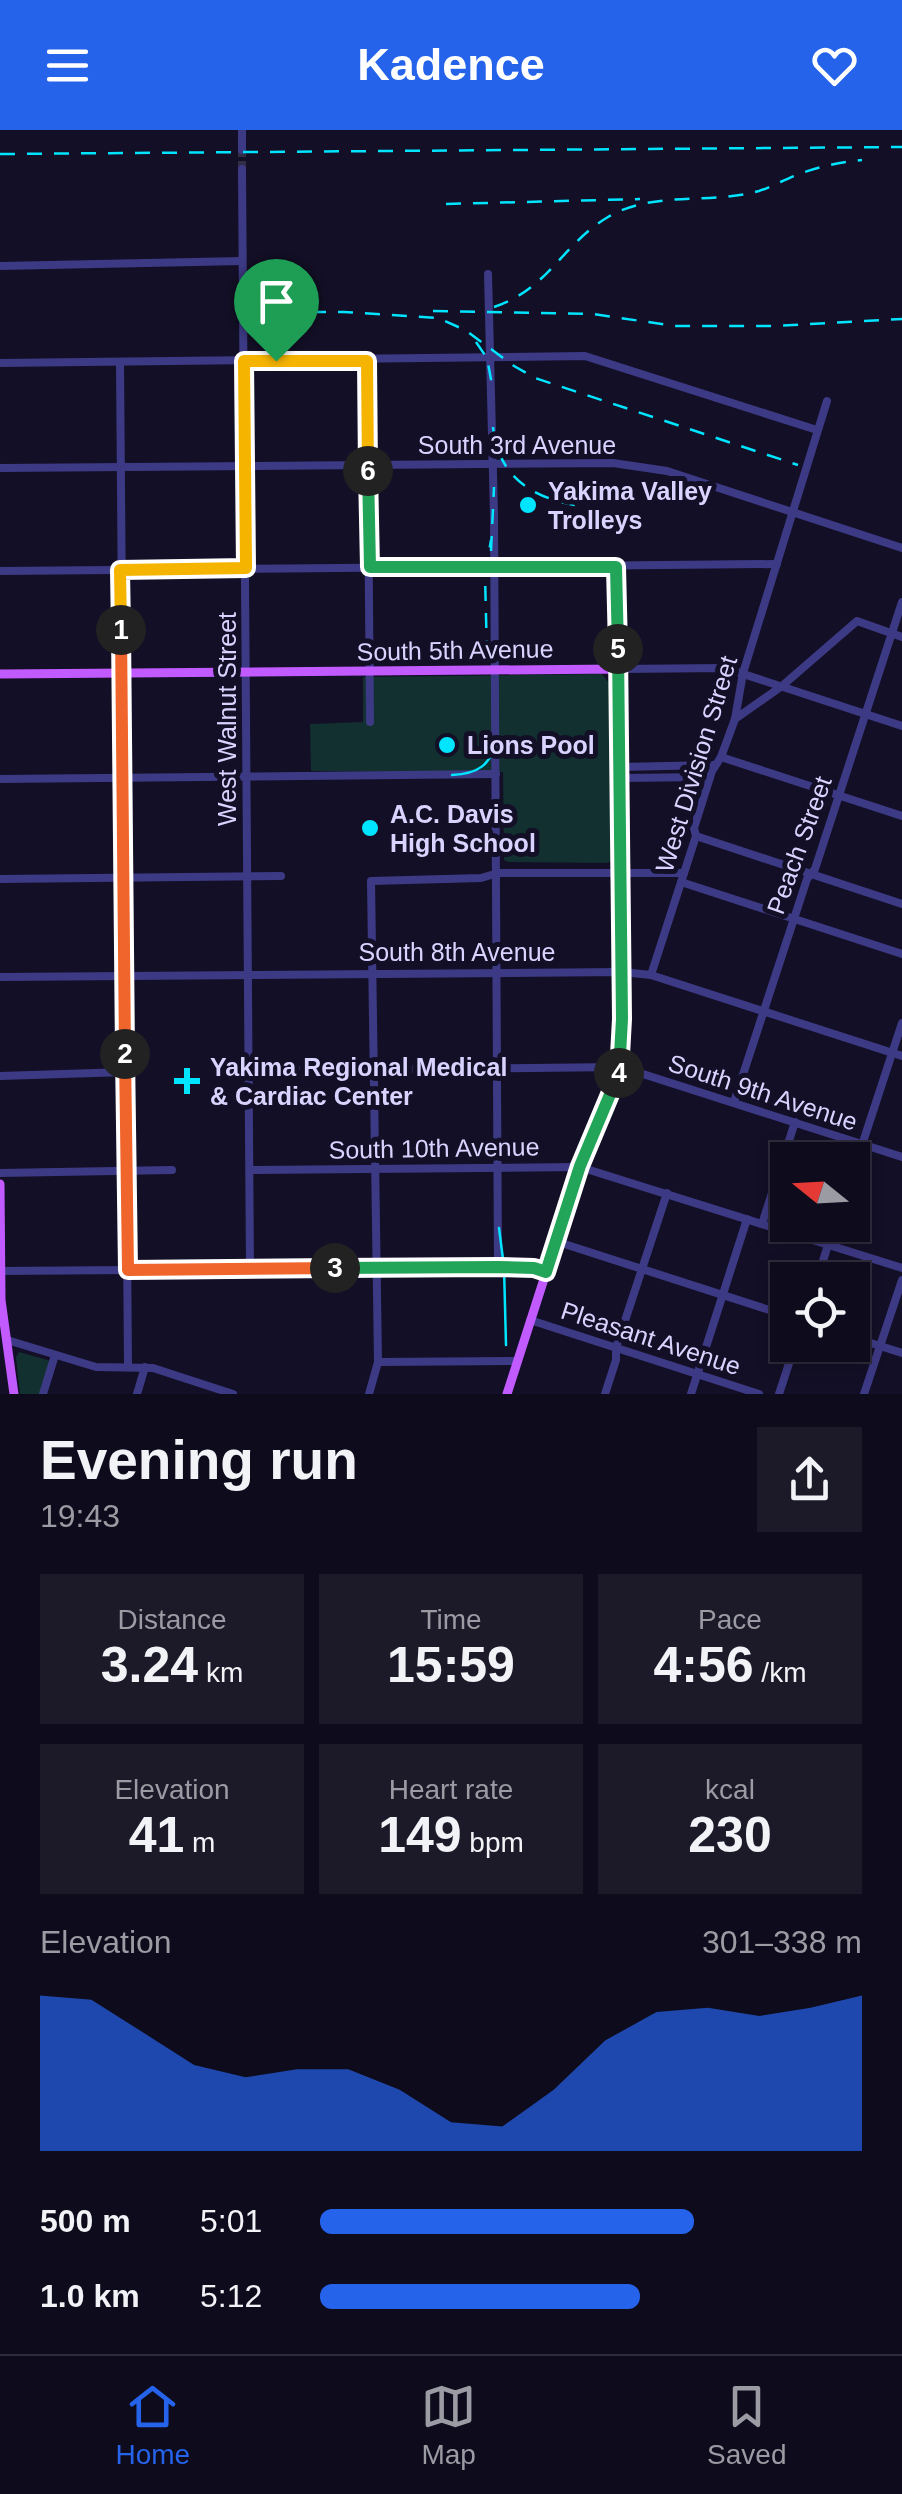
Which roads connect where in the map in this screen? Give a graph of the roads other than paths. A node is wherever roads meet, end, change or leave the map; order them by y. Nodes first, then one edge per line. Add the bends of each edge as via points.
1 (242, 130) edge
2 (242, 150) tunnel mouth
3 (242, 169) tunnel mouth
4 (242, 261) junction
5 (0, 266) edge
6 (488, 274) dead end
7 (492, 358) junction
8 (244, 361) junction
9 (367, 361) junction
10 (120, 362) junction
11 (0, 364) edge
12 (827, 401) dead end
13 (817, 430) junction
14 (494, 463) junction
15 (368, 464) junction
16 (120, 465) junction
17 (244, 466) junction
18 (0, 468) edge
19 (794, 512) junction
20 (902, 548) edge
21 (778, 564) junction
22 (494, 566) junction
23 (370, 567) junction
24 (616, 567) junction
25 (246, 568) junction
26 (0, 570) edge
27 (120, 570) junction
28 (902, 602) edge
29 (892, 633) junction
30 (902, 636) edge
31 (618, 669) junction
32 (495, 670) junction
33 (370, 671) junction
34 (247, 672) junction
35 (121, 673) junction
36 (744, 673) junction
37 (0, 674) edge
38 (782, 686) junction
39 (865, 714) junction
40 (735, 720) junction
41 (370, 722) dead end
42 (902, 726) edge
43 (721, 757) junction
44 (714, 765) junction
45 (620, 772) junction
46 (496, 774) junction
47 (710, 776) junction
48 (246, 777) junction
49 (122, 778) junction
50 (0, 779) edge
51 (839, 795) junction
52 (902, 816) edge
53 (696, 836) junction
54 (621, 873) junction
55 (498, 874) junction
56 (810, 874) junction
57 (248, 876) junction
58 (281, 876) dead end
59 (124, 877) junction
60 (683, 877) junction
61 (0, 880) edge
62 (902, 904) edge
63 (794, 918) junction
64 (902, 954) edge
65 (498, 971) junction
66 (373, 972) junction
67 (622, 972) junction
68 (249, 974) junction
69 (651, 974) junction
70 (124, 975) junction
71 (0, 977) edge
72 (764, 1012) junction
73 (902, 1022) edge
74 (892, 1053) junction
75 (902, 1056) edge
76 (620, 1068) junction
77 (499, 1070) junction
78 (250, 1071) junction
79 (374, 1071) junction
80 (126, 1072) junction
81 (0, 1076) edge
82 (734, 1102) junction
83 (795, 1122) junction
84 (856, 1142) edge
85 (863, 1142) edge
86 (870, 1147) edge
87 (902, 1158) edge
88 (580, 1166) junction
89 (500, 1167) junction
90 (375, 1169) junction
91 (172, 1170) dead end
92 (250, 1170) junction
93 (127, 1171) junction
94 (0, 1172) edge
95 (0, 1184) edge
96 (667, 1193) junction
97 (747, 1219) junction
98 (762, 1224) junction
99 (555, 1241) junction
100 (828, 1244) junction
101 (822, 1262) edge
102 (498, 1267) junction
103 (376, 1268) junction
104 (902, 1268) edge
105 (250, 1269) junction
106 (642, 1269) junction
107 (128, 1270) junction
108 (0, 1271) edge
109 (546, 1272) junction
110 (902, 1280) edge
111 (722, 1296) junction
112 (770, 1311) edge
113 (530, 1320) junction
114 (7, 1340) junction
115 (870, 1343) edge
116 (880, 1346) junction
117 (616, 1348) junction
118 (902, 1353) edge
119 (55, 1354) junction
120 (378, 1362) junction
121 (517, 1362) junction
122 (789, 1362) edge
123 (128, 1366) junction
124 (146, 1367) junction
125 (697, 1374) junction
126 (14, 1394) edge
127 (43, 1394) edge
128 (137, 1394) edge
129 (232, 1394) edge
130 (369, 1394) edge
131 (507, 1394) edge
132 (605, 1394) edge
133 (691, 1394) edge
134 (759, 1394) edge
135 (779, 1394) edge
136 (864, 1394) edge

1 - 2 street
3 - 4 street, West Walnut Street
4 - 5 street
4 - 8 street, West Walnut Street
6 - 7 street
7 - 9 street
7 - 13 street via 592,357
7 - 14 street
8 - 9 street
8 - 10 street
8 - 17 street, West Walnut Street
9 - 15 street
10 - 11 street
10 - 16 street
12 - 13 street, West Division Street
13 - 19 street, West Division Street
14 - 15 street, South 3rd Avenue
14 - 19 street, South 3rd Avenue via 641,466
14 - 22 street
15 - 17 street, South 3rd Avenue
15 - 23 street
16 - 17 street, South 3rd Avenue
16 - 18 street, South 3rd Avenue
16 - 27 street
17 - 25 street, West Walnut Street
19 - 20 street, South 3rd Avenue
19 - 21 street, West Division Street
21 - 24 street
21 - 36 street, West Division Street
22 - 23 street
22 - 24 street
22 - 32 street
23 - 25 street
23 - 33 street
24 - 31 street
25 - 27 street
25 - 34 street, West Walnut Street
26 - 27 street
27 - 35 street
28 - 29 street, Peach Street
29 - 30 street
29 - 38 street via 856,621
29 - 39 street, Peach Street
31 - 32 main road, South 5th Avenue
31 - 36 street, South 5th Avenue
31 - 45 main road
32 - 33 main road, South 5th Avenue
32 - 46 street
33 - 34 main road, South 5th Avenue
33 - 41 street
34 - 35 main road, South 5th Avenue
34 - 48 street, West Walnut Street
35 - 37 main road, South 5th Avenue
35 - 49 street
36 - 38 street, South 5th Avenue
36 - 40 street, West Division Street
38 - 39 street, South 5th Avenue
38 - 40 street
39 - 42 street, South 5th Avenue
39 - 51 street, Peach Street
40 - 43 street, West Division Street
43 - 44 street, West Division Street
43 - 51 street
44 - 45 street
44 - 47 street, West Division Street
45 - 47 street
45 - 54 main road
46 - 48 street
46 - 55 street
47 - 53 street, West Division Street
48 - 49 street
48 - 57 street, West Walnut Street
49 - 50 street
49 - 59 street
51 - 52 street
51 - 56 street, Peach Street
53 - 56 street
53 - 60 street, West Division Street
54 - 55 street
54 - 60 street
54 - 67 main road
55 - 65 street
55 - 66 street via 372,881
56 - 62 street
56 - 63 street, Peach Street
57 - 58 street
57 - 59 street
57 - 68 street, West Walnut Street
59 - 61 street
59 - 70 street
60 - 63 street
60 - 69 street, West Division Street
63 - 64 street
63 - 72 street, Peach Street
65 - 66 street, South 8th Avenue
65 - 67 street, South 8th Avenue
65 - 77 street
66 - 68 street, South 8th Avenue
66 - 79 street
67 - 69 street, South 8th Avenue
67 - 76 main road
68 - 70 street, South 8th Avenue
68 - 78 street, West Walnut Street
69 - 72 street, South 8th Avenue
70 - 71 street, South 8th Avenue
70 - 80 street
72 - 74 street, South 8th Avenue
72 - 82 street, Peach Street
73 - 74 street
74 - 75 street, South 8th Avenue
74 - 85 street
76 - 77 street, South 9th Avenue
76 - 82 street, South 9th Avenue
76 - 88 main road
77 - 79 street, South 9th Avenue
77 - 89 street
78 - 79 street, South 9th Avenue
78 - 92 street, West Walnut Street
79 - 90 street
80 - 81 street
80 - 93 street
82 - 83 street, South 9th Avenue
83 - 84 street, South 9th Avenue
83 - 98 street
86 - 87 street, South 9th Avenue
88 - 89 street, South 10th Avenue
88 - 96 street, South 10th Avenue
88 - 99 main road
89 - 90 street, South 10th Avenue
89 - 102 street
90 - 92 street, South 10th Avenue
90 - 103 street
91 - 93 street
92 - 105 street, West Walnut Street
93 - 94 street
93 - 107 street
95 - 108 main road
96 - 97 street, South 10th Avenue
96 - 106 street
97 - 98 street, South 10th Avenue
97 - 111 street
98 - 100 street, South 10th Avenue
99 - 106 street
99 - 109 main road
100 - 101 street
100 - 104 street, South 10th Avenue
102 - 103 street
102 - 109 street
103 - 105 street
103 - 120 street
105 - 107 street
106 - 111 street
106 - 117 street
107 - 108 street
107 - 123 street
108 - 114 main road
109 - 113 main road
110 - 116 street
111 - 112 street
111 - 125 street
113 - 117 street, Pleasant Avenue
113 - 121 main road
114 - 119 street
114 - 126 main road
115 - 116 street
116 - 118 street
116 - 136 street
117 - 125 street, Pleasant Avenue
117 - 132 street
119 - 123 street via 96,1367
119 - 127 street
120 - 121 street
120 - 130 street
121 - 131 main road
122 - 135 street
123 - 124 street
124 - 128 street
124 - 129 street
125 - 133 street
125 - 134 street, Pleasant Avenue

